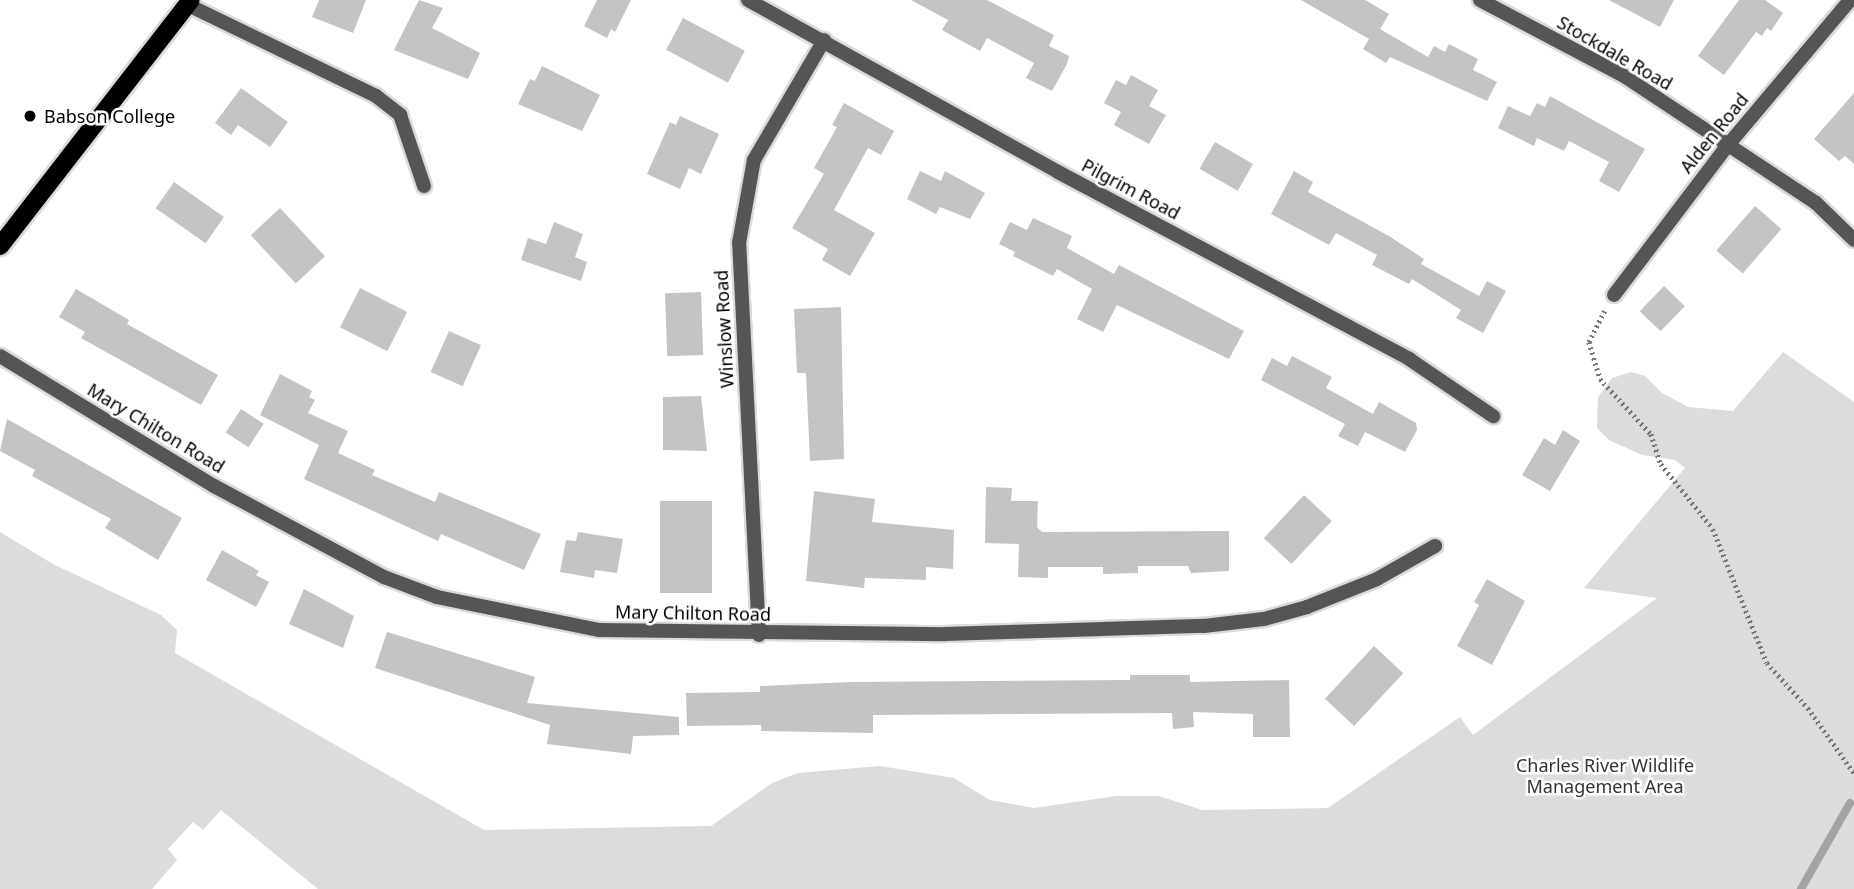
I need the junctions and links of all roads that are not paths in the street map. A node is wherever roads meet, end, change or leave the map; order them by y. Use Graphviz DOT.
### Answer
graph roads {
  1 [pos="748,0"];
  2 [pos="1480,0"];
  3 [pos="1850,0"];
  4 [pos="189,2"];
  5 [pos="824,40"];
  6 [pos="1728,145"];
  7 [pos="424,186"];
  8 [pos="1854,240"];
  9 [pos="0,246"];
  10 [pos="1614,295"];
  11 [pos="0,356"];
  12 [pos="1493,416"];
  13 [pos="1435,546"];
  14 [pos="759,635"];
  1 -- 5 [label="street, Pilgrim Road"];
  2 -- 6 [label="street, Stockdale Road"];
  3 -- 6 [label="street, Alden Road"];
  4 -- 7 [label="street"];
  4 -- 9 [label="main road"];
  5 -- 12 [label="street, Pilgrim Road"];
  5 -- 14 [label="street, Winslow Road"];
  6 -- 8 [label="street, Stockdale Road"];
  6 -- 10 [label="street, Alden Road"];
  11 -- 14 [label="street, Mary Chilton Road"];
  13 -- 14 [label="street, Mary Chilton Road"];
}
